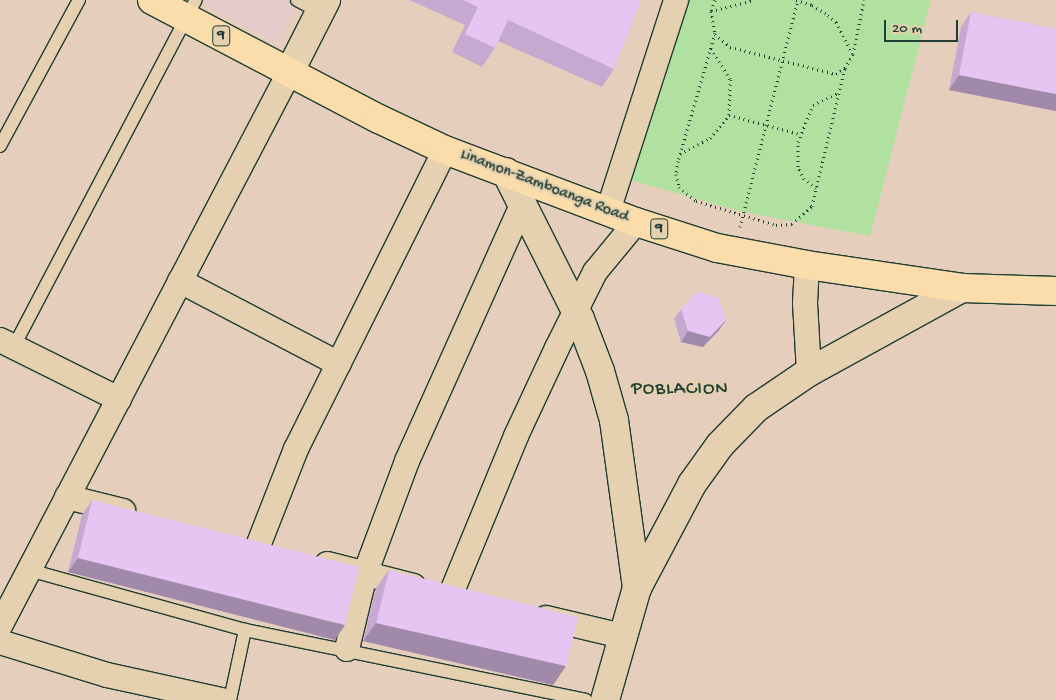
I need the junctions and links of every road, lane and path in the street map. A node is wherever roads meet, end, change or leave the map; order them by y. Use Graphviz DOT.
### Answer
graph roads {
  1 [pos="79,0"];
  2 [pos="152,0"];
  3 [pos="676,0"];
  4 [pos="715,0"];
  5 [pos="754,0"];
  6 [pos="798,0"];
  7 [pos="864,0"];
  8 [pos="314,4"];
  9 [pos="191,8"];
  10 [pos="711,11"];
  11 [pos="715,33"];
  12 [pos="710,48"];
  13 [pos="852,53"];
  14 [pos="782,62"];
  15 [pos="845,68"];
  16 [pos="289,72"];
  17 [pos="839,93"];
  18 [pos="729,115"];
  19 [pos="766,124"];
  20 [pos="800,134"];
  21 [pos="0,146"];
  22 [pos="445,150"];
  23 [pos="680,154"];
  24 [pos="506,172"];
  25 [pos="816,188"];
  26 [pos="521,207"];
  27 [pos="608,211"];
  28 [pos="743,215"];
  29 [pos="636,222"];
  30 [pos="734,252"];
  31 [pos="807,265"];
  32 [pos="180,281"];
  33 [pos="962,288"];
  34 [pos="1056,291"];
  35 [pos="576,311"];
  36 [pos="7,344"];
  37 [pos="339,364"];
  38 [pos="809,372"];
  39 [pos="118,399"];
  40 [pos="67,497"];
  41 [pos="144,516"];
  42 [pos="258,546"];
  43 [pos="303,558"];
  44 [pos="29,570"];
  45 [pos="365,574"];
  46 [pos="637,588"];
  47 [pos="527,613"];
  48 [pos="0,626"];
  49 [pos="245,630"];
  50 [pos="622,636"];
  51 [pos="0,642"];
  52 [pos="347,649"];
  53 [pos="222,700"];
  54 [pos="230,700"];
  55 [pos="586,700"];
  56 [pos="605,700"];
  1 -- 21 [label="lane"];
  2 -- 9 [label="highway, Linamon-Zamboanga Road / 9"];
  3 -- 27 [label="street"];
  4 -- 10 [label="path"];
  5 -- 10 [label="path"];
  6 -- 13 [label="path"];
  6 -- 14 [label="path"];
  7 -- 13 [label="path"];
  8 -- 16 [label="main road"];
  9 -- 16 [label="highway, Linamon-Zamboanga Road / 9"];
  9 -- 36 [label="lane"];
  10 -- 11 [label="path"];
  11 -- 12 [label="path"];
  11 -- 14 [label="path"];
  12 -- 18 [label="path"];
  12 -- 23 [label="path"];
  13 -- 15 [label="path"];
  14 -- 15 [label="path"];
  14 -- 19 [label="path"];
  15 -- 17 [label="path"];
  16 -- 22 [label="highway, Linamon-Zamboanga Road / 9"];
  16 -- 32 [label="street"];
  17 -- 20 [label="path"];
  17 -- 25 [label="path"];
  18 -- 19 [label="path"];
  18 -- 23 [label="path"];
  19 -- 20 [label="path"];
  19 -- 28 [label="path"];
  20 -- 25 [label="path"];
  22 -- 24 [label="highway, Linamon-Zamboanga Road / 9"];
  22 -- 37 [label="street"];
  23 -- 28 [label="path"];
  24 -- 26 [label="main road"];
  24 -- 27 [label="highway, Linamon-Zamboanga Road / 9"];
  25 -- 28 [label="path"];
  26 -- 35 [label="main road"];
  26 -- 45 [label="street"];
  27 -- 29 [label="highway, Linamon-Zamboanga Road / 9"];
  28 -- 30 [label="path"];
  29 -- 30 [label="highway, Linamon-Zamboanga Road / 9"];
  29 -- 35 [label="street"];
  30 -- 31 [label="highway, Linamon-Zamboanga Road / 9"];
  31 -- 33 [label="highway, Linamon-Zamboanga Road / 9"];
  31 -- 38 [label="street"];
  32 -- 37 [label="street"];
  32 -- 39 [label="street"];
  33 -- 34 [label="highway, Linamon-Zamboanga Road / 9"];
  33 -- 38 [label="main road"];
  35 -- 45 [label="street"];
  35 -- 46 [label="main road"];
  36 -- 39 [label="street"];
  37 -- 42 [label="street"];
  38 -- 46 [label="main road"];
  39 -- 40 [label="street"];
  40 -- 41 [label="street"];
  40 -- 44 [label="street"];
  43 -- 45 [label="street"];
  44 -- 48 [label="street"];
  44 -- 49 [label="lane"];
  45 -- 52 [label="street"];
  46 -- 50 [label="main road"];
  47 -- 50 [label="street"];
  49 -- 52 [label="lane"];
  49 -- 54 [label="lane"];
  50 -- 56 [label="main road"];
  51 -- 53 [label="street"];
  52 -- 55 [label="lane"];
}
